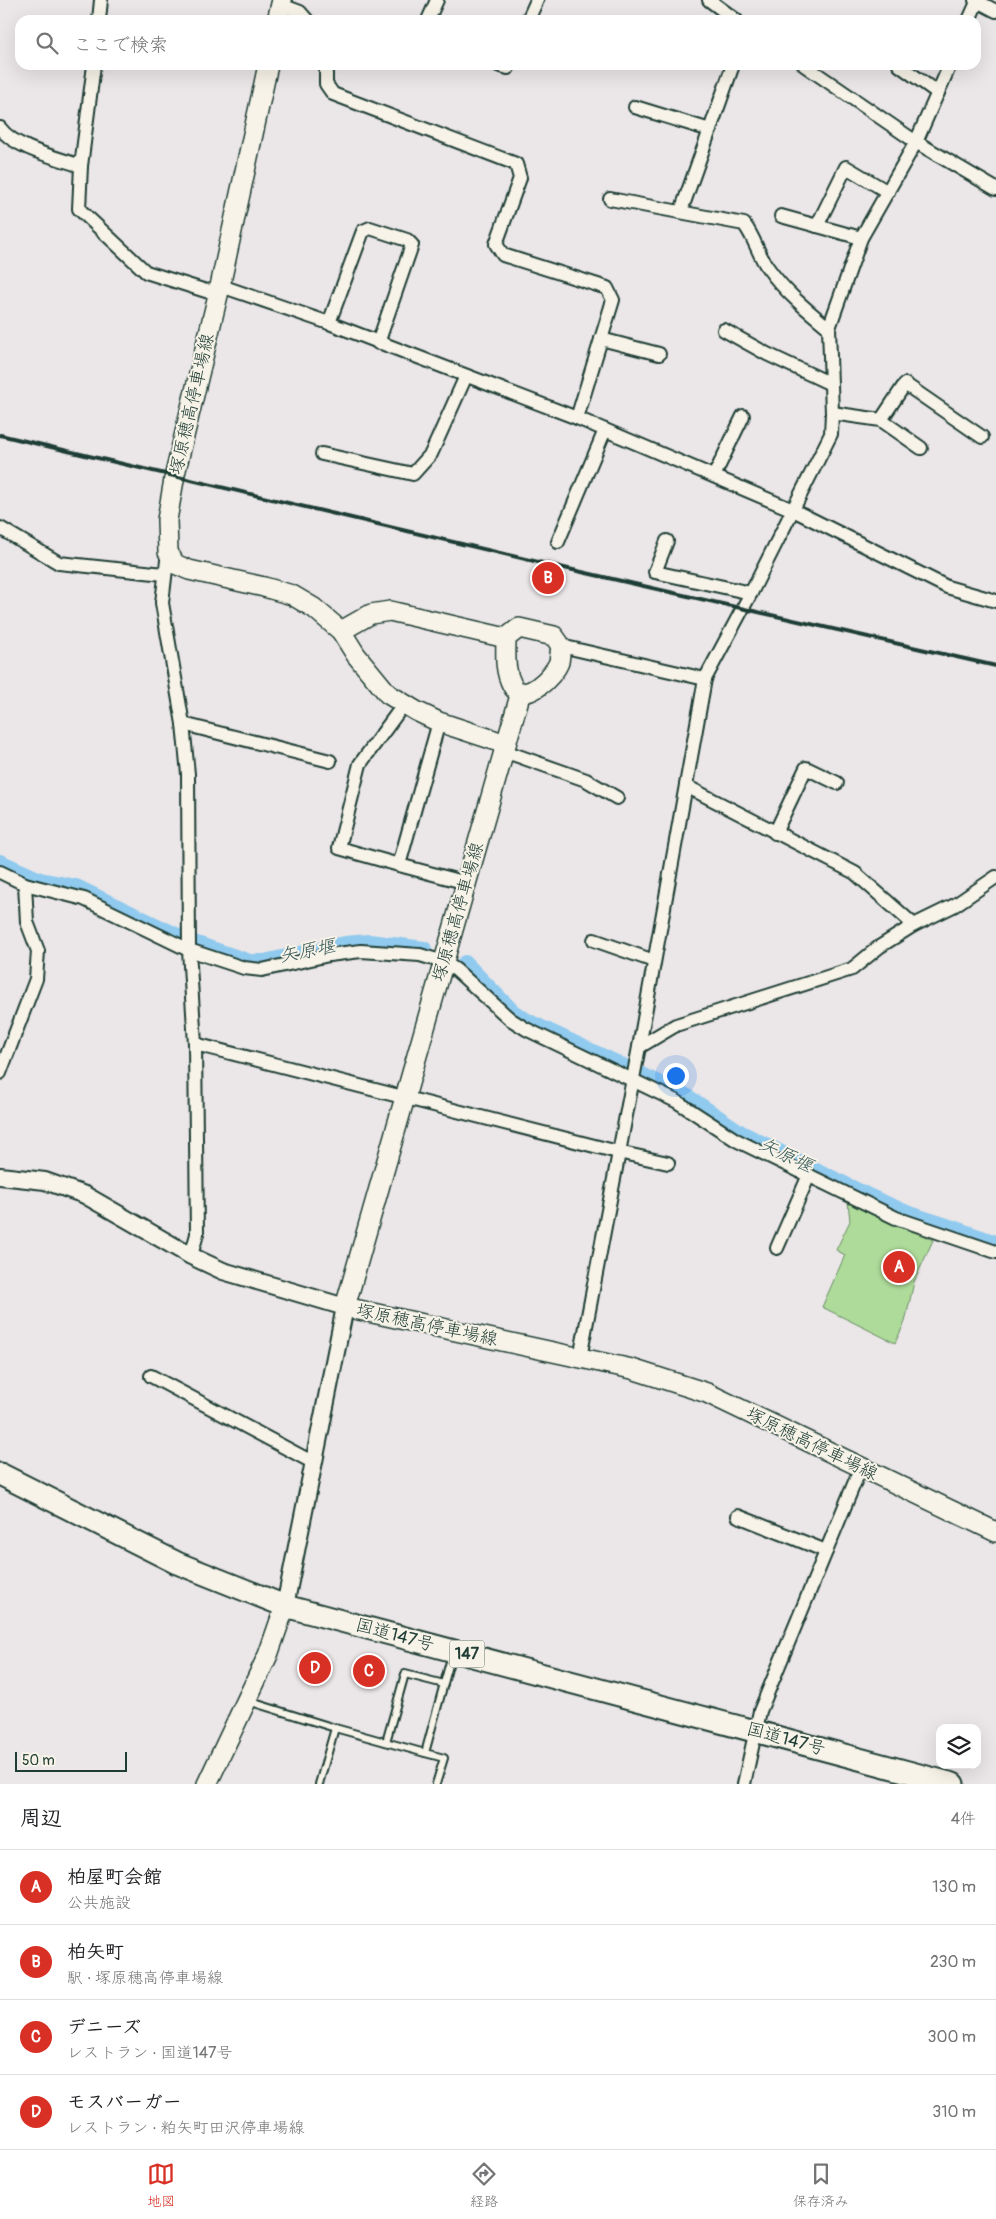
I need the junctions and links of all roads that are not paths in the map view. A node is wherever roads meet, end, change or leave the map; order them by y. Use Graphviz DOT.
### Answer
graph roads {
  1 [pos="101,0"];
  2 [pos="437,0"];
  3 [pos="536,0"];
  4 [pos="709,0"];
  5 [pos="731,0"];
  6 [pos="977,0"];
  7 [pos="280,8"];
  8 [pos="996,11"];
  9 [pos="100,15"];
  10 [pos="303,15"];
  11 [pos="430,15"];
  12 [pos="530,15"];
  13 [pos="730,15"];
  14 [pos="731,15"];
  15 [pos="971,15"];
  16 [pos="93,70"];
  17 [pos="267,70"];
  18 [pos="326,70"];
  19 [pos="731,70"];
  20 [pos="811,70"];
  21 [pos="906,70"];
  22 [pos="948,70"];
  23 [pos="938,93"];
  24 [pos="634,107"];
  25 [pos="0,128"];
  26 [pos="710,130"];
  27 [pos="916,142"];
  28 [pos="81,166"];
  29 [pos="996,189"];
  30 [pos="888,192"];
  31 [pos="610,199"];
  32 [pos="681,211"];
  33 [pos="781,216"];
  34 [pos="817,226"];
  35 [pos="862,238"];
  36 [pos="219,291"];
  37 [pos="329,324"];
  38 [pos="829,328"];
  39 [pos="724,330"];
  40 [pos="601,339"];
  41 [pos="378,343"];
  42 [pos="659,354"];
  43 [pos="466,376"];
  44 [pos="831,384"];
  45 [pos="832,413"];
  46 [pos="743,416"];
  47 [pos="578,418"];
  48 [pos="881,420"];
  49 [pos="605,430"];
  50 [pos="982,436"];
  51 [pos="921,448"];
  52 [pos="322,454"];
  53 [pos="714,476"];
  54 [pos="793,510"];
  55 [pos="0,528"];
  56 [pos="667,540"];
  57 [pos="558,542"];
  58 [pos="168,552"];
  59 [pos="164,574"];
  60 [pos="751,593"];
  61 [pos="996,601"];
  62 [pos="341,630"];
  63 [pos="506,638"];
  64 [pos="561,646"];
  65 [pos="705,679"];
  66 [pos="520,692"];
  67 [pos="404,704"];
  68 [pos="438,722"];
  69 [pos="183,724"];
  70 [pos="505,748"];
  71 [pos="330,761"];
  72 [pos="837,783"];
  73 [pos="686,786"];
  74 [pos="616,798"];
  75 [pos="775,833"];
  76 [pos="399,865"];
  77 [pos="0,872"];
  78 [pos="996,877"];
  79 [pos="467,883"];
  80 [pos="25,884"];
  81 [pos="914,925"];
  82 [pos="594,940"];
  83 [pos="189,950"];
  84 [pos="654,961"];
  85 [pos="444,962"];
  86 [pos="195,1044"];
  87 [pos="639,1046"];
  88 [pos="0,1073"];
  89 [pos="632,1080"];
  90 [pos="405,1096"];
  91 [pos="618,1152"];
  92 [pos="668,1163"];
  93 [pos="809,1175"];
  94 [pos="0,1176"];
  95 [pos="777,1248"];
  96 [pos="996,1252"];
  97 [pos="190,1256"];
  98 [pos="345,1307"];
  99 [pos="580,1358"];
  100 [pos="151,1376"];
  101 [pos="314,1463"];
  102 [pos="861,1467"];
  103 [pos="0,1474"];
  104 [pos="738,1516"];
  105 [pos="996,1532"];
  106 [pos="826,1551"];
  107 [pos="285,1606"];
  108 [pos="453,1650"];
  109 [pos="444,1684"];
  110 [pos="246,1701"];
  111 [pos="335,1728"];
  112 [pos="757,1731"];
  113 [pos="386,1742"];
  114 [pos="424,1753"];
  115 [pos="207,1784"];
  116 [pos="319,1784"];
  117 [pos="436,1784"];
  118 [pos="744,1784"];
  119 [pos="953,1784"];
  1 -- 9 [label="street"];
  2 -- 11 [label="street"];
  3 -- 12 [label="street"];
  4 -- 13 [label="street"];
  5 -- 14 [label="street"];
  6 -- 8 [label="street"];
  6 -- 15 [label="street"];
  7 -- 10 [label="street"];
  16 -- 28 [label="street"];
  17 -- 36 [label="main road, 塚原穂高停車場線"];
  18 -- 40 [label="street"];
  19 -- 26 [label="street"];
  20 -- 27 [label="street"];
  21 -- 23 [label="street"];
  22 -- 23 [label="street"];
  23 -- 27 [label="street"];
  24 -- 26 [label="street"];
  25 -- 28 [label="street"];
  26 -- 32 [label="street"];
  27 -- 29 [label="street"];
  27 -- 30 [label="street"];
  28 -- 36 [label="street"];
  30 -- 34 [label="street"];
  30 -- 35 [label="street"];
  31 -- 32 [label="street"];
  32 -- 38 [label="street"];
  33 -- 34 [label="street"];
  34 -- 35 [label="street"];
  35 -- 38 [label="street"];
  36 -- 37 [label="street"];
  36 -- 58 [label="main road, 塚原穂高停車場線"];
  37 -- 41 [label="street"];
  37 -- 41 [label="street"];
  38 -- 44 [label="street"];
  39 -- 44 [label="street"];
  40 -- 42 [label="street"];
  40 -- 47 [label="street"];
  41 -- 43 [label="street"];
  43 -- 47 [label="street"];
  43 -- 52 [label="street"];
  44 -- 45 [label="street"];
  45 -- 48 [label="street"];
  45 -- 54 [label="street"];
  46 -- 53 [label="street"];
  47 -- 49 [label="street"];
  48 -- 50 [label="street"];
  48 -- 51 [label="street"];
  49 -- 53 [label="street"];
  49 -- 57 [label="street"];
  53 -- 54 [label="street"];
  54 -- 60 [label="street"];
  54 -- 61 [label="street"];
  55 -- 59 [label="street"];
  56 -- 60 [label="street"];
  58 -- 59 [label="street"];
  58 -- 62 [label="main road"];
  59 -- 69 [label="street"];
  60 -- 65 [label="street"];
  62 -- 63 [label="main road"];
  62 -- 67 [label="main road"];
  63 -- 64 [label="main road"];
  63 -- 66 [label="main road"];
  64 -- 65 [label="street"];
  64 -- 66 [label="main road"];
  65 -- 73 [label="street"];
  66 -- 70 [label="main road, 塚原穂高停車場線"];
  67 -- 68 [label="main road"];
  67 -- 76 [label="street"];
  68 -- 70 [label="main road"];
  68 -- 76 [label="street"];
  69 -- 71 [label="street"];
  69 -- 83 [label="street"];
  70 -- 74 [label="street"];
  70 -- 79 [label="main road, 塚原穂高停車場線"];
  72 -- 75 [label="street"];
  73 -- 75 [label="street"];
  73 -- 84 [label="street"];
  75 -- 81 [label="street"];
  76 -- 79 [label="street"];
  77 -- 80 [label="street"];
  78 -- 81 [label="street"];
  79 -- 85 [label="main road, 塚原穂高停車場線"];
  80 -- 83 [label="street"];
  80 -- 88 [label="street"];
  81 -- 87 [label="street"];
  82 -- 84 [label="street"];
  83 -- 85 [label="street"];
  83 -- 86 [label="street"];
  84 -- 87 [label="street"];
  85 -- 89 [label="street"];
  85 -- 90 [label="main road, 塚原穂高停車場線"];
  86 -- 90 [label="street"];
  86 -- 97 [label="street"];
  87 -- 89 [label="street"];
  89 -- 91 [label="street"];
  89 -- 93 [label="street"];
  90 -- 91 [label="street"];
  90 -- 98 [label="main road, 塚原穂高停車場線"];
  91 -- 92 [label="street"];
  91 -- 99 [label="street"];
  93 -- 95 [label="street"];
  93 -- 96 [label="street"];
  94 -- 97 [label="street"];
  97 -- 98 [label="street"];
  98 -- 99 [label="main road, 塚原穂高停車場線"];
  98 -- 101 [label="street"];
  99 -- 102 [label="main road, 塚原穂高停車場線"];
  100 -- 101 [label="street"];
  101 -- 107 [label="street"];
  102 -- 105 [label="main road, 塚原穂高停車場線"];
  102 -- 106 [label="street"];
  103 -- 107 [label="highway, 国道147号 / 147"];
  104 -- 106 [label="street"];
  106 -- 112 [label="street"];
  107 -- 108 [label="highway, 国道147号 / 147"];
  107 -- 110 [label="main road"];
  108 -- 109 [label="lane"];
  108 -- 112 [label="highway, 国道147号 / 147"];
  109 -- 113 [label="lane"];
  109 -- 114 [label="lane"];
  110 -- 111 [label="lane"];
  110 -- 115 [label="main road"];
  111 -- 113 [label="lane"];
  111 -- 116 [label="lane"];
  112 -- 118 [label="street"];
  112 -- 119 [label="highway, 国道147号 / 147"];
  113 -- 114 [label="lane"];
  114 -- 117 [label="lane"];
}
